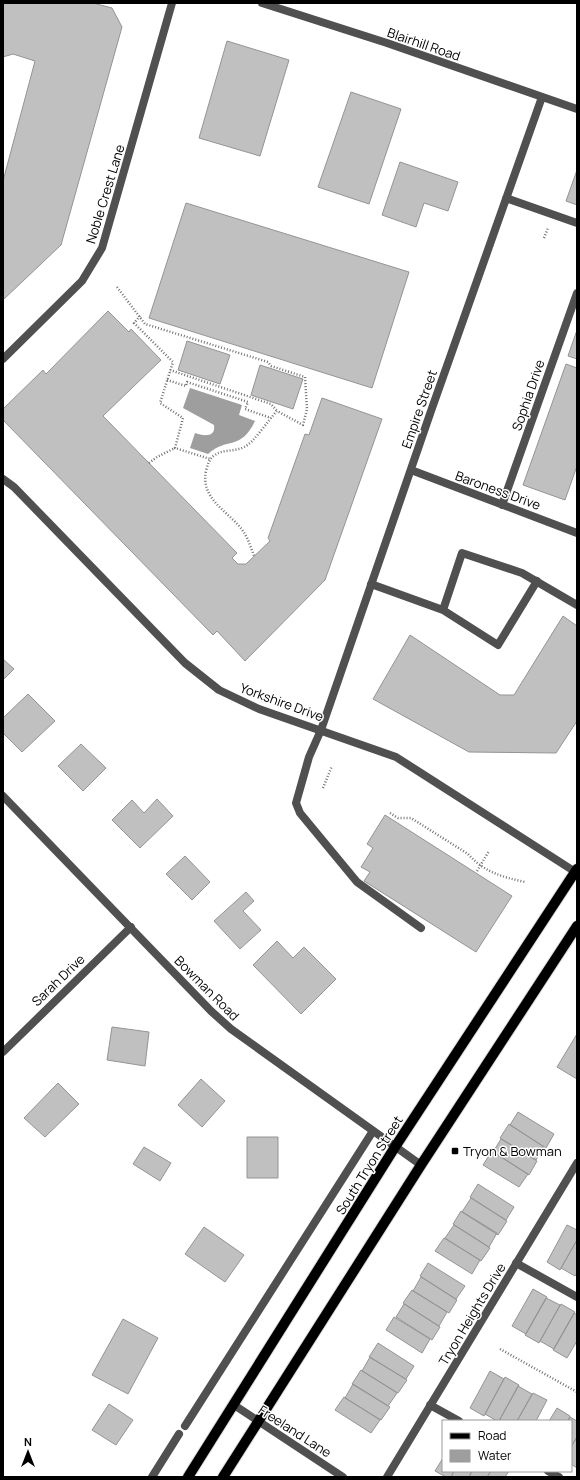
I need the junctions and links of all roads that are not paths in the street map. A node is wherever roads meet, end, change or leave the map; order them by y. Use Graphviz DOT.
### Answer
graph roads {
  1 [pos="172,3"];
  2 [pos="262,3"];
  3 [pos="542,97"];
  4 [pos="577,109"];
  5 [pos="506,198"];
  6 [pos="577,223"];
  7 [pos="577,293"];
  8 [pos="3,359"];
  9 [pos="411,470"];
  10 [pos="3,479"];
  11 [pos="502,505"];
  12 [pos="577,533"];
  13 [pos="537,581"];
  14 [pos="371,584"];
  15 [pos="577,605"];
  16 [pos="443,610"];
  17 [pos="321,730"];
  18 [pos="3,796"];
  19 [pos="576,872"];
  20 [pos="577,926"];
  21 [pos="131,927"];
  22 [pos="421,928"];
  23 [pos="3,1052"];
  24 [pos="373,1131"];
  25 [pos="395,1147"];
  26 [pos="577,1163"];
  27 [pos="421,1165"];
  28 [pos="516,1263"];
  29 [pos="577,1297"];
  30 [pos="430,1405"];
  31 [pos="234,1406"];
  32 [pos="457,1420"];
  33 [pos="258,1422"];
  34 [pos="185,1426"];
  35 [pos="179,1434"];
  36 [pos="550,1472"];
  37 [pos="152,1477"];
  38 [pos="188,1477"];
  39 [pos="223,1477"];
  40 [pos="343,1477"];
  41 [pos="387,1477"];
  42 [pos="559,1477"];
  1 -- 8 [label="street, Noble Crest Lane"];
  2 -- 3 [label="street, Blairhill Road"];
  3 -- 4 [label="street, Blairhill Road"];
  3 -- 5 [label="street, Empire Street"];
  5 -- 6 [label="street"];
  5 -- 9 [label="street, Empire Street"];
  7 -- 11 [label="street, Sophia Drive"];
  9 -- 11 [label="street, Baroness Drive"];
  9 -- 14 [label="street, Empire Street"];
  10 -- 17 [label="street, Yorkshire Drive"];
  11 -- 12 [label="street, Baroness Drive"];
  13 -- 15 [label="street"];
  13 -- 16 [label="street"];
  13 -- 16 [label="street"];
  14 -- 16 [label="street"];
  14 -- 17 [label="street, Empire Street"];
  17 -- 19 [label="street, Yorkshire Drive"];
  17 -- 22 [label="street, Empire Street"];
  18 -- 21 [label="street, Bowman Road"];
  19 -- 25 [label="main road, South Tryon Street"];
  20 -- 27 [label="main road"];
  21 -- 23 [label="street, Sarah Drive"];
  21 -- 24 [label="street, Bowman Road"];
  24 -- 25 [label="street, Bowman Road"];
  24 -- 34 [label="street"];
  25 -- 27 [label="street, Bowman Road"];
  25 -- 31 [label="main road, South Tryon Street"];
  26 -- 28 [label="street, Tryon Heights Drive"];
  27 -- 33 [label="main road"];
  28 -- 29 [label="street"];
  28 -- 30 [label="street, Tryon Heights Drive"];
  30 -- 32 [label="street"];
  30 -- 41 [label="street, Tryon Heights Drive"];
  31 -- 33 [label="street, Freeland Lane"];
  31 -- 38 [label="main road, South Tryon Street"];
  33 -- 39 [label="main road"];
  33 -- 40 [label="street, Freeland Lane"];
  35 -- 37 [label="street"];
  36 -- 42 [label="street"];
}
